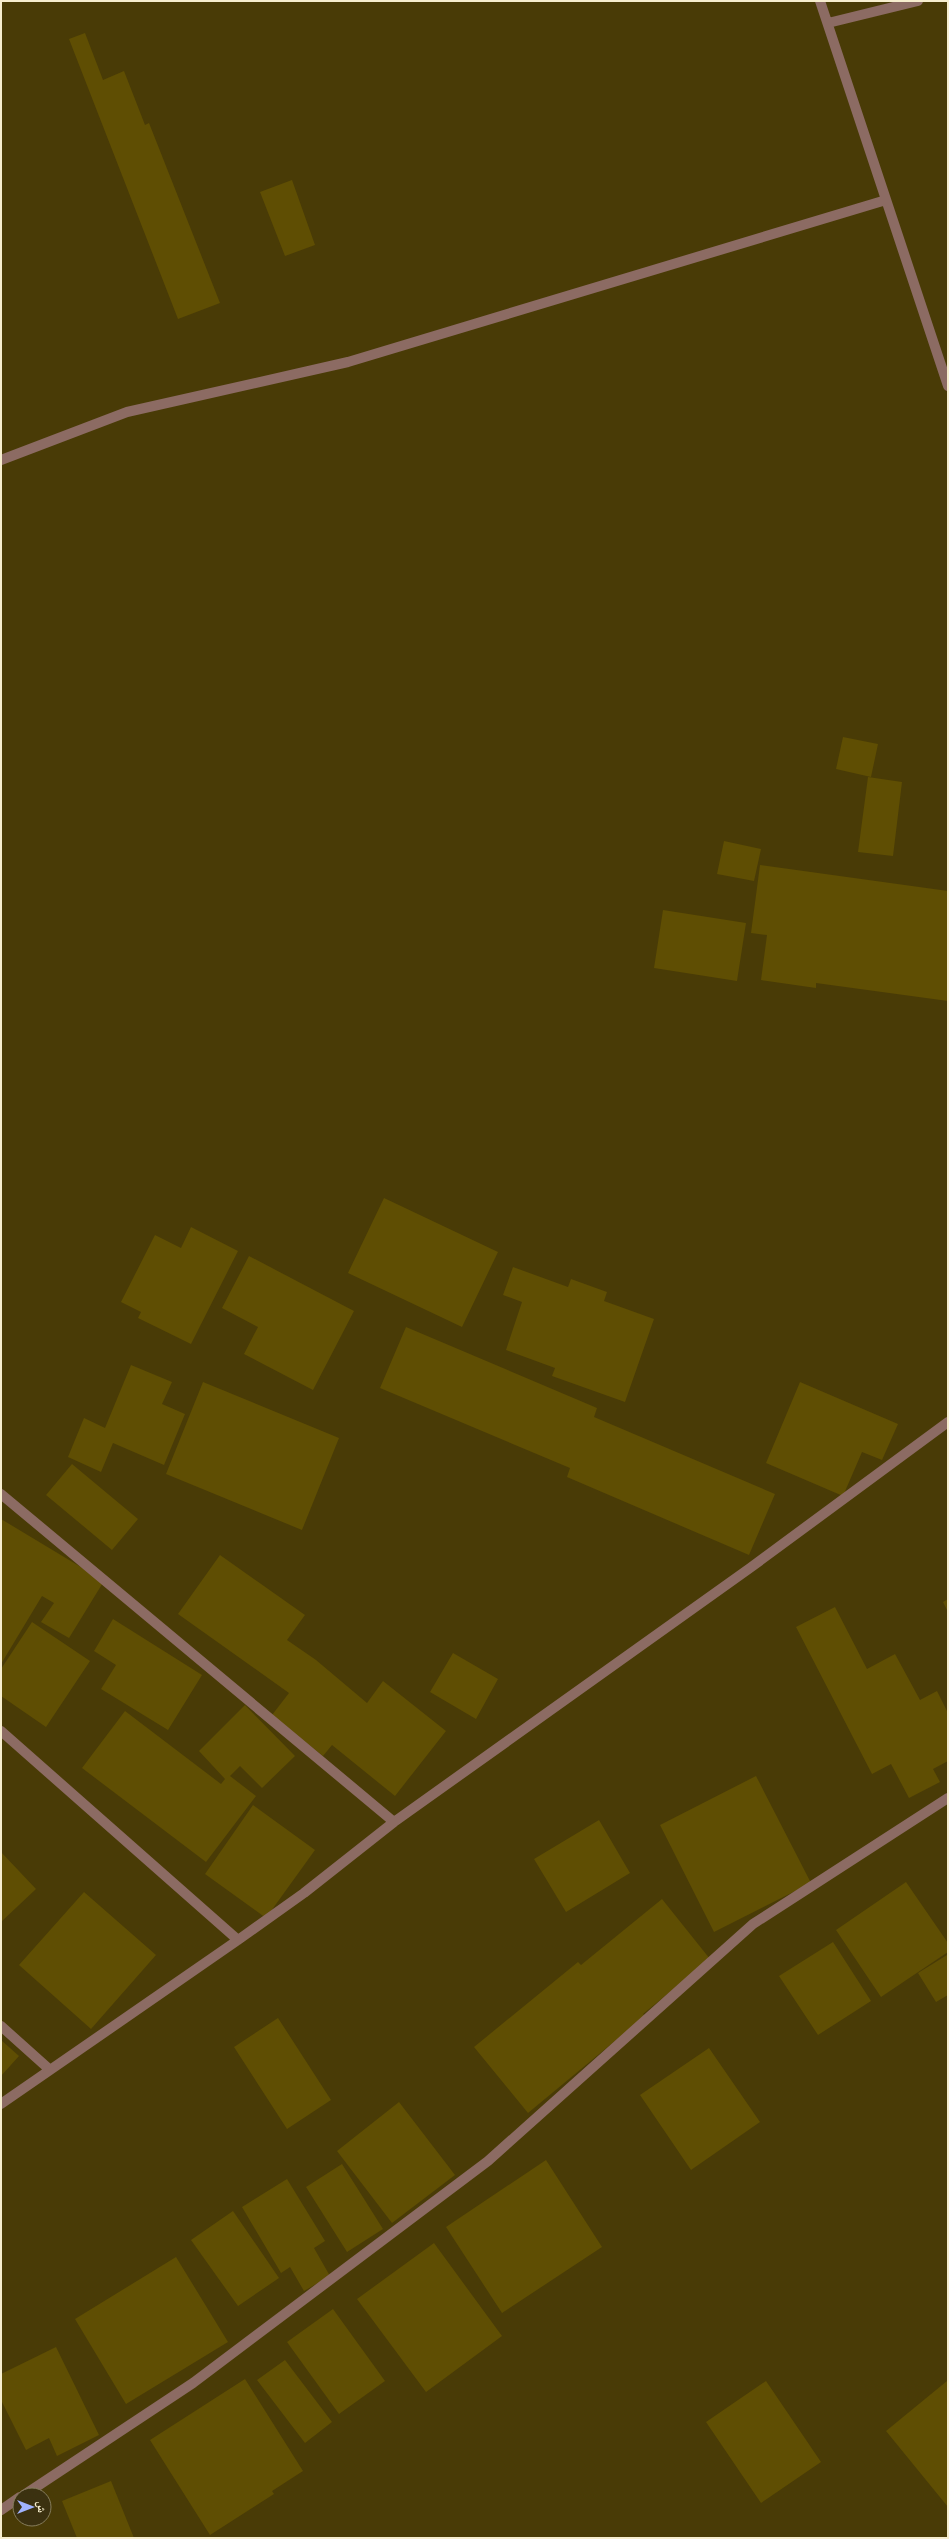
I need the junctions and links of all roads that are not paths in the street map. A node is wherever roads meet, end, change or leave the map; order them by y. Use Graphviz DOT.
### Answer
graph roads {
  1 [pos="820,1"];
  2 [pos="918,1"];
  3 [pos="828,23"];
  4 [pos="886,200"];
  5 [pos="948,386"];
  6 [pos="1,460"];
  7 [pos="948,1422"];
  8 [pos="1,1494"];
  9 [pos="1,1731"];
  10 [pos="948,1798"];
  11 [pos="394,1822"];
  12 [pos="238,1940"];
  13 [pos="1,2026"];
  14 [pos="49,2069"];
  15 [pos="1,2104"];
  16 [pos="36,2487"];
  17 [pos="12,2502"];
  18 [pos="1,2510"];
  1 -- 3 [label="street"];
  2 -- 3 [label="street"];
  3 -- 4 [label="street"];
  4 -- 5 [label="street"];
  4 -- 6 [label="street"];
  7 -- 11 [label="street"];
  8 -- 11 [label="street"];
  9 -- 12 [label="street"];
  10 -- 16 [label="street"];
  11 -- 12 [label="street"];
  12 -- 14 [label="street"];
  13 -- 14 [label="street"];
  14 -- 15 [label="street"];
  17 -- 18 [label="street"];
}
